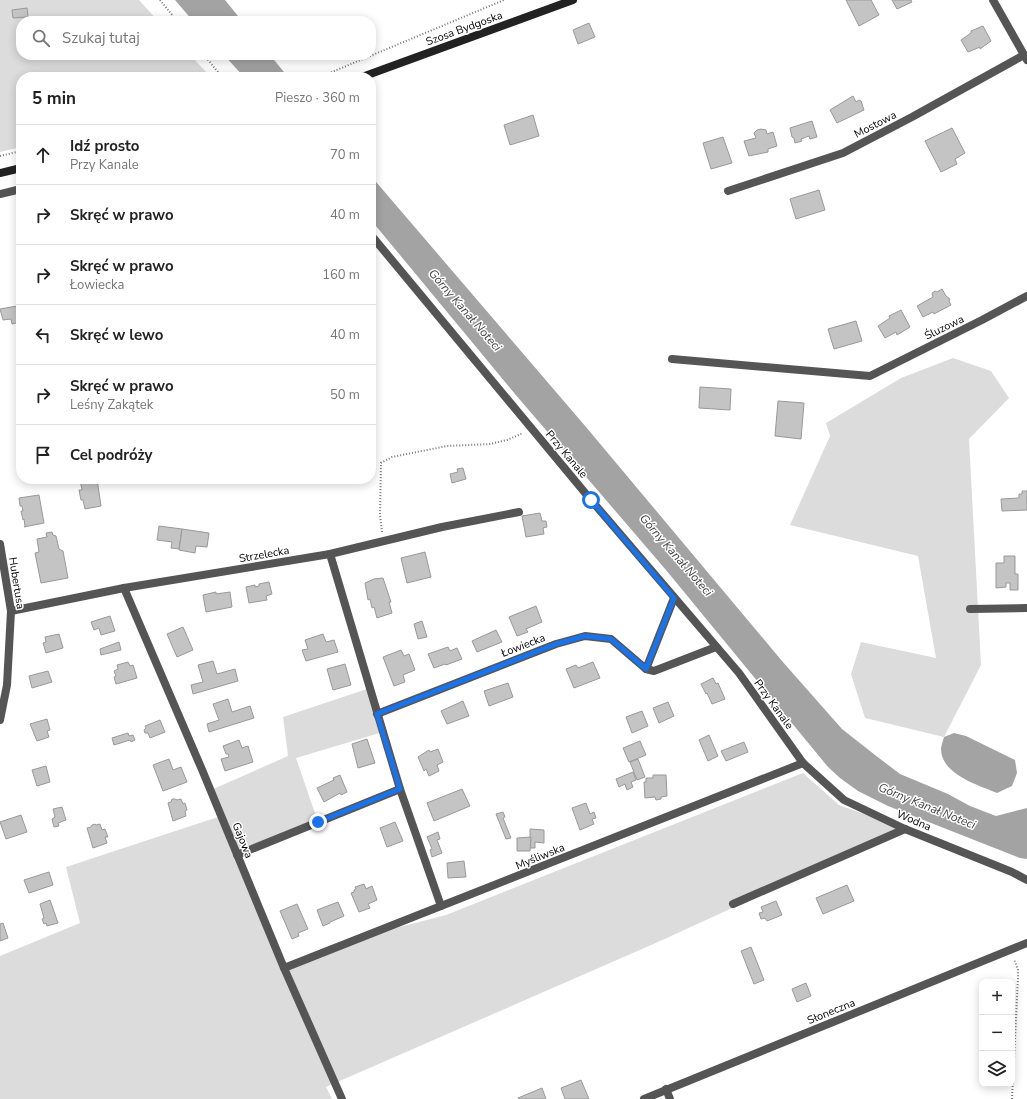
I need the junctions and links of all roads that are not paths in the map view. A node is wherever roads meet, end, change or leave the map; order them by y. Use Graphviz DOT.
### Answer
graph roads {
  1 [pos="573,0"];
  2 [pos="993,0"];
  3 [pos="561,2"];
  4 [pos="1025,58"];
  5 [pos="375,72"];
  6 [pos="16,169"];
  7 [pos="0,173"];
  8 [pos="16,190"];
  9 [pos="728,191"];
  10 [pos="0,194"];
  11 [pos="376,241"];
  12 [pos="1027,296"];
  13 [pos="672,358"];
  14 [pos="519,512"];
  15 [pos="0,544"];
  16 [pos="330,554"];
  17 [pos="124,588"];
  18 [pos="674,598"];
  19 [pos="1027,608"];
  20 [pos="970,609"];
  21 [pos="11,611"];
  22 [pos="716,647"];
  23 [pos="646,669"];
  24 [pos="377,714"];
  25 [pos="0,720"];
  26 [pos="803,763"];
  27 [pos="400,789"];
  28 [pos="905,829"];
  29 [pos="237,854"];
  30 [pos="1027,880"];
  31 [pos="732,904"];
  32 [pos="442,906"];
  33 [pos="1027,943"];
  34 [pos="284,968"];
  35 [pos="666,1089"];
  36 [pos="342,1099"];
  37 [pos="644,1099"];
  38 [pos="670,1099"];
  1 -- 3 [label="street, Szosa Bydgoska"];
  2 -- 4 [label="street"];
  3 -- 5 [label="street, Szosa Bydgoska"];
  4 -- 9 [label="street, Mostowa"];
  6 -- 7 [label="street"];
  8 -- 10 [label="street"];
  11 -- 18 [label="street, Przy Kanale"];
  12 -- 13 [label="street, Śluzowa"];
  14 -- 16 [label="street, Strzelecka"];
  15 -- 21 [label="street, Hubertusa"];
  16 -- 17 [label="street, Strzelecka"];
  16 -- 24 [label="street"];
  17 -- 21 [label="street, Strzelecka"];
  17 -- 29 [label="street, Gajowa"];
  18 -- 22 [label="street, Przy Kanale"];
  18 -- 23 [label="street"];
  19 -- 20 [label="street"];
  21 -- 25 [label="street, Hubertusa"];
  22 -- 23 [label="street"];
  22 -- 26 [label="street, Przy Kanale"];
  23 -- 24 [label="street, Łowiecka"];
  24 -- 27 [label="street"];
  26 -- 28 [label="street, Wodna"];
  26 -- 32 [label="street, Myśliwska"];
  27 -- 29 [label="street"];
  27 -- 32 [label="street"];
  28 -- 30 [label="street, Wodna"];
  28 -- 31 [label="street"];
  29 -- 34 [label="street, Gajowa"];
  32 -- 34 [label="street, Myśliwska"];
  33 -- 35 [label="street, Słoneczna"];
  34 -- 36 [label="street, Gajowa"];
  35 -- 37 [label="street, Słoneczna"];
  35 -- 38 [label="street"];
}
